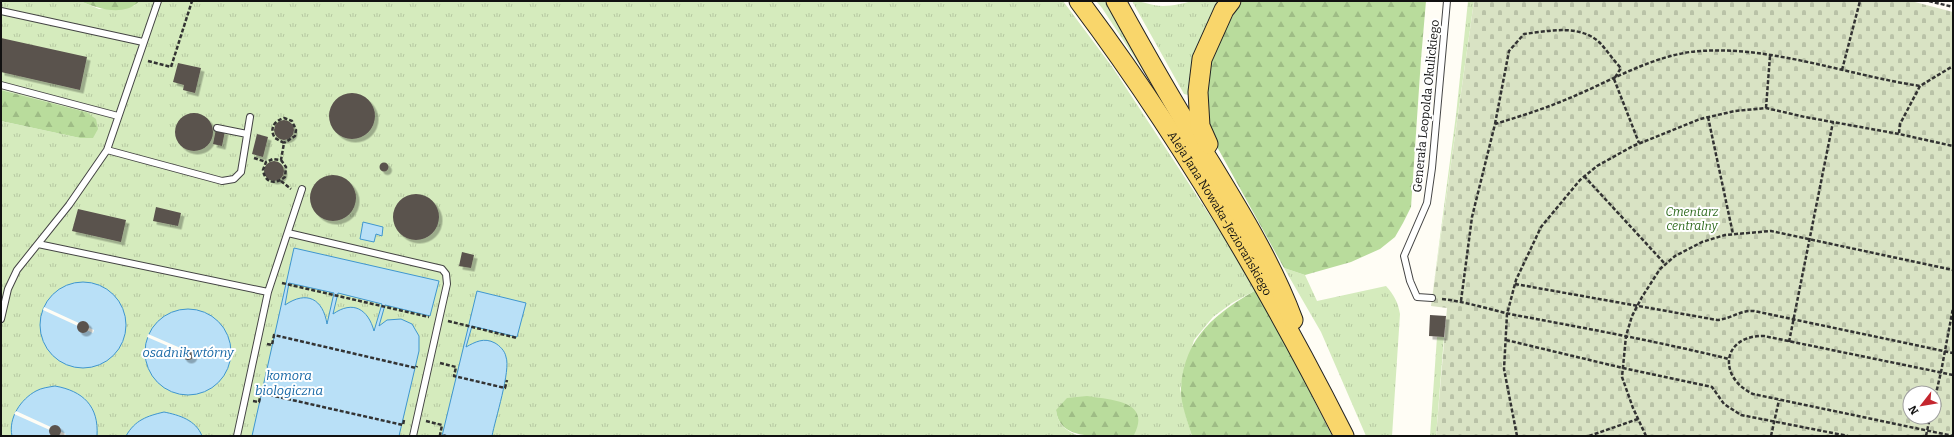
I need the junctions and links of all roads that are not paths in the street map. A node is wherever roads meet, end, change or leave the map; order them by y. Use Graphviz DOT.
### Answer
graph roads {
  1 [pos="158,1"];
  2 [pos="1079,1"];
  3 [pos="1116,1"];
  4 [pos="1231,1"];
  5 [pos="1447,1"];
  6 [pos="1,11"];
  7 [pos="143,42"];
  8 [pos="1,85"];
  9 [pos="118,116"];
  10 [pos="250,117"];
  11 [pos="217,128"];
  12 [pos="247,134"];
  13 [pos="107,150"];
  14 [pos="302,189"];
  15 [pos="1240,212"];
  16 [pos="288,233"];
  17 [pos="38,244"];
  18 [pos="4,288"];
  19 [pos="268,292"];
  20 [pos="1432,298"];
  21 [pos="1,319"];
  22 [pos="1318,385"];
  23 [pos="237,436"];
  24 [pos="413,436"];
  25 [pos="1344,436"];
  1 -- 7 [label="lane"];
  2 -- 22 [label="main road, Aleja Jana Nowaka-Jeziorańskiego"];
  3 -- 15 [label="main road"];
  4 -- 15 [label="main road"];
  5 -- 20 [label="lane, Generała Leopolda Okulickiego"];
  6 -- 7 [label="lane"];
  7 -- 9 [label="lane"];
  8 -- 9 [label="lane"];
  9 -- 13 [label="lane"];
  10 -- 12 [label="lane"];
  11 -- 12 [label="lane"];
  12 -- 13 [label="lane"];
  13 -- 17 [label="lane"];
  14 -- 16 [label="lane"];
  15 -- 22 [label="main road"];
  16 -- 19 [label="lane"];
  16 -- 24 [label="lane"];
  17 -- 18 [label="lane"];
  17 -- 19 [label="lane"];
  18 -- 21 [label="lane"];
  19 -- 23 [label="lane"];
  22 -- 25 [label="main road, Aleja Jana Nowaka-Jeziorańskiego"];
}
